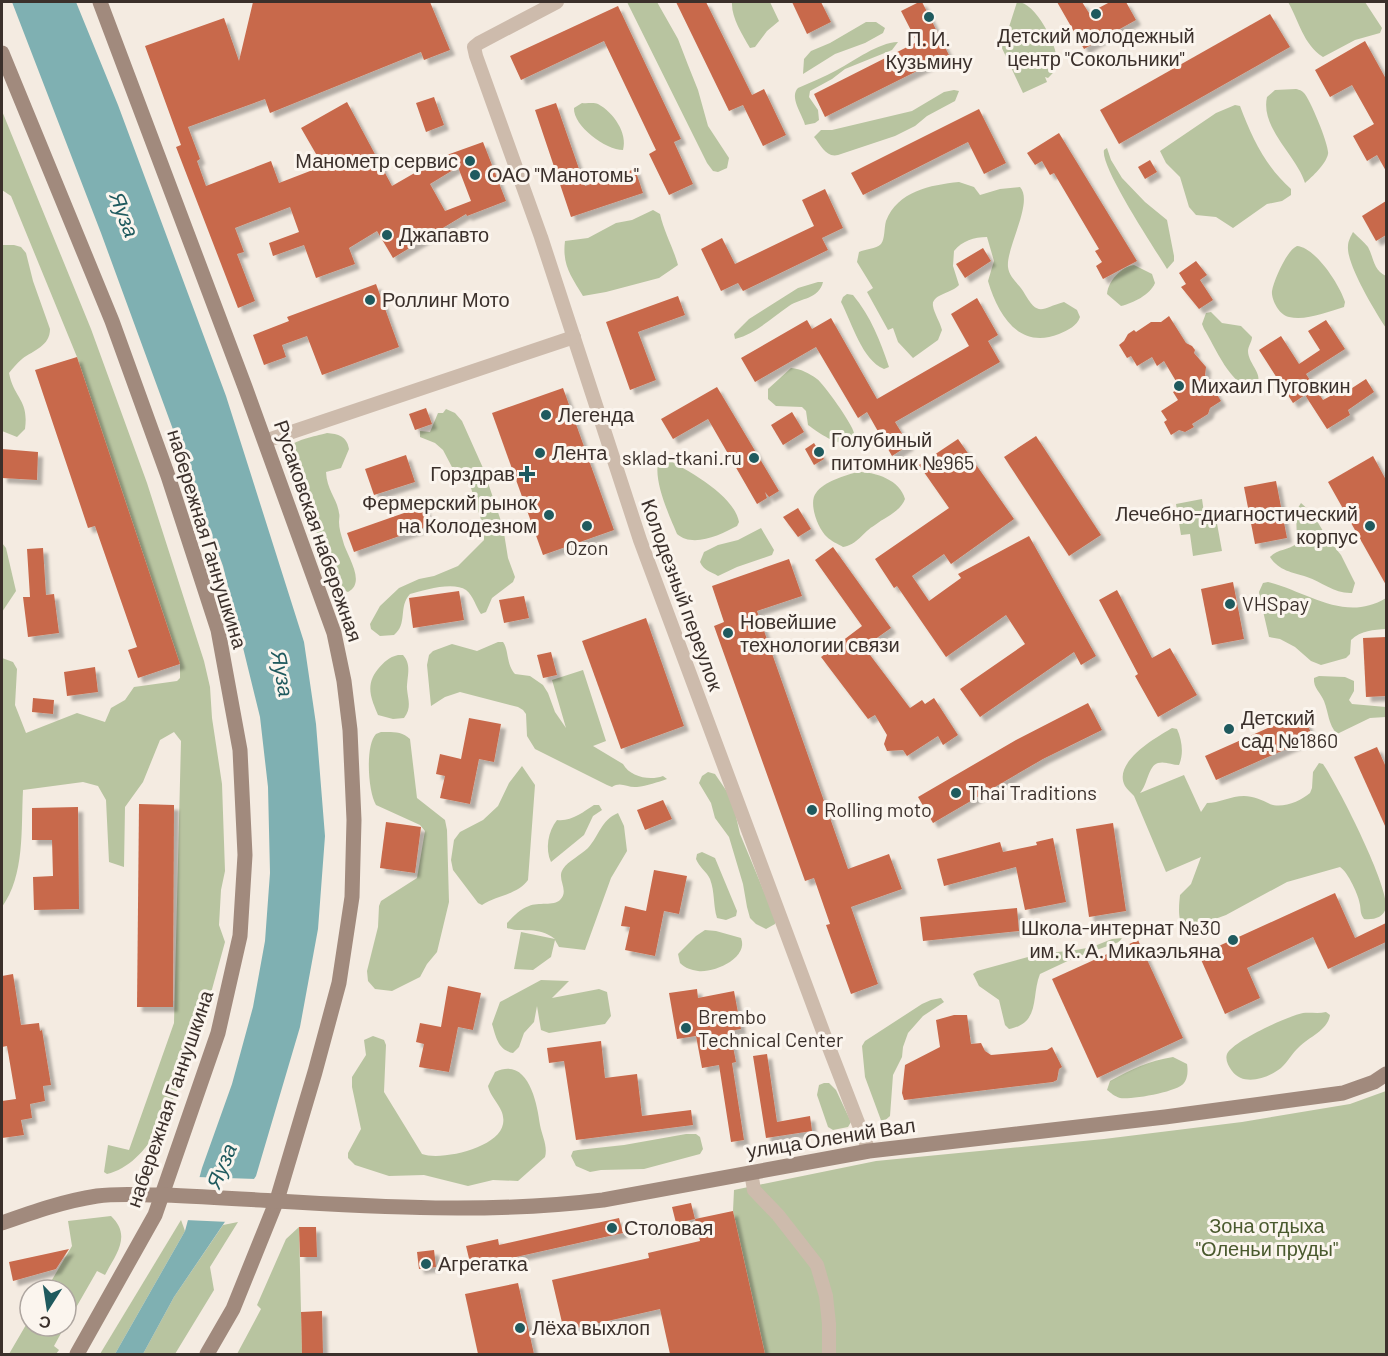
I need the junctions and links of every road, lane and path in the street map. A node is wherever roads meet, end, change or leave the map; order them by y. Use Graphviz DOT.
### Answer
graph roads {
  1 [pos="100,2"];
  2 [pos="557,2"];
  3 [pos="2,53"];
  4 [pos="574,337"];
  5 [pos="265,441"];
  6 [pos="1386,1074"];
  7 [pos="869,1151"];
  8 [pos="751,1172"];
  9 [pos="163,1195"];
  10 [pos="277,1200"];
  11 [pos="2,1223"];
  12 [pos="77,1354"];
  13 [pos="207,1354"];
  14 [pos="828,1354"];
  1 -- 5 [label="main road, Русаковская набережная"];
  2 -- 4 [label="street, Колодезный переулок"];
  3 -- 9 [label="main road, набережная Ганнушкина"];
  4 -- 5 [label="street"];
  4 -- 7 [label="street, Колодезный переулок"];
  5 -- 10 [label="main road, Русаковская набережная"];
  6 -- 7 [label="main road, улица Олений Вал"];
  7 -- 8 [label="main road, улица Олений Вал"];
  8 -- 10 [label="main road, улица Олений Вал"];
  8 -- 14 [label="street"];
  9 -- 10 [label="main road, улица Олений Вал"];
  9 -- 11 [label="main road, улица Олений Вал"];
  9 -- 12 [label="main road, набережная Ганнушкина"];
  10 -- 13 [label="main road, Русаковская набережная"];
}
